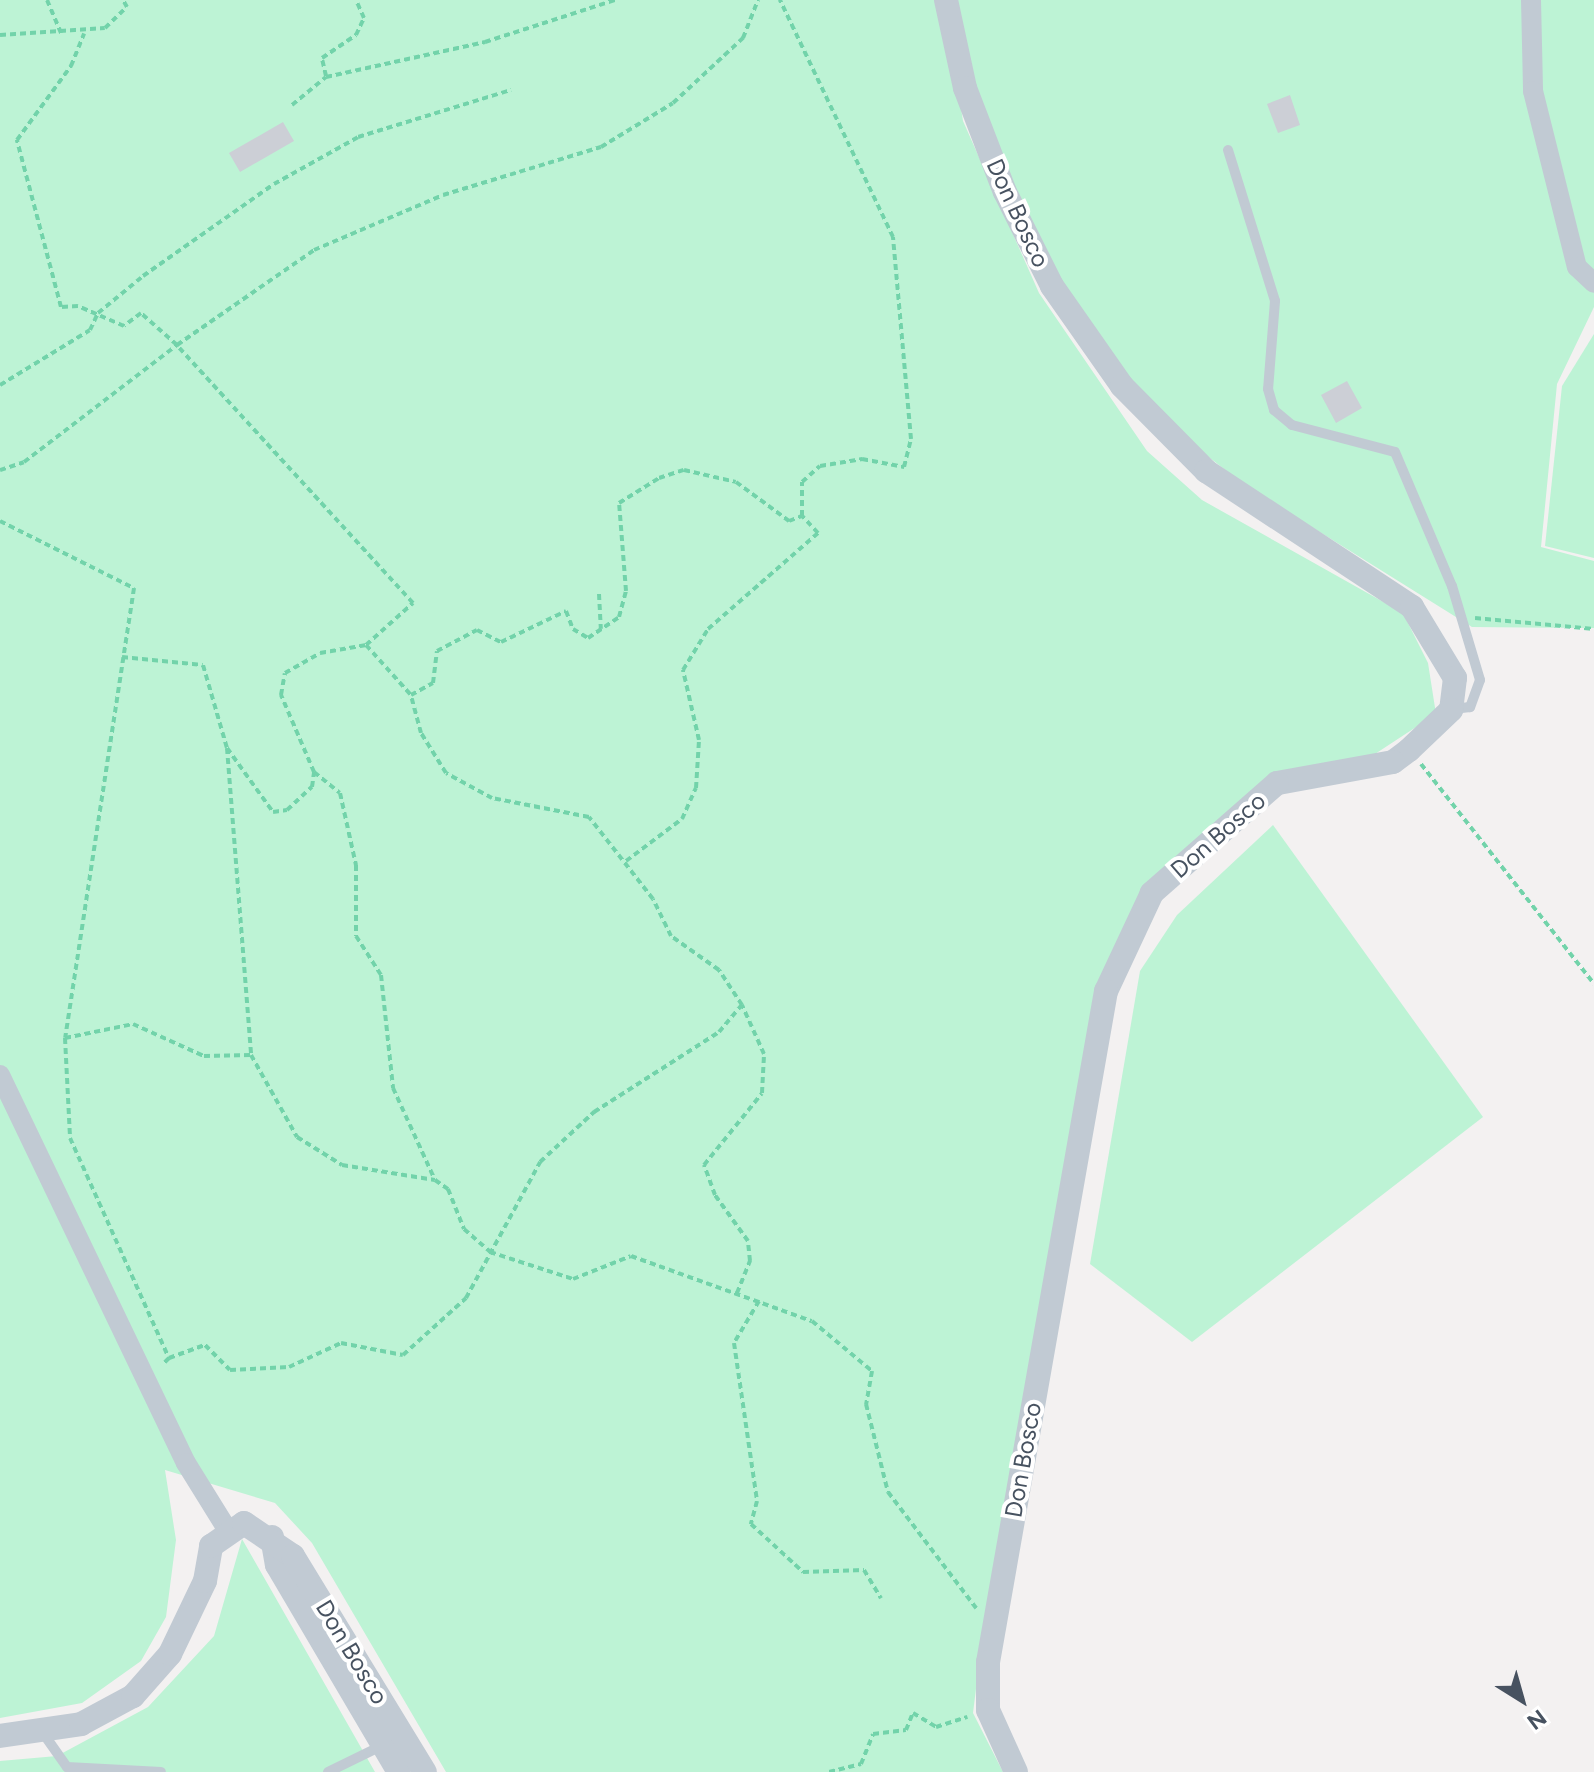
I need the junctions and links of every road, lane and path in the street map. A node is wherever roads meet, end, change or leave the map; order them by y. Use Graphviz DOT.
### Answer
graph roads {
  1 [pos="47,0"];
  2 [pos="123,0"];
  3 [pos="356,0"];
  4 [pos="615,0"];
  5 [pos="758,0"];
  6 [pos="780,0"];
  7 [pos="946,0"];
  8 [pos="1531,0"];
  9 [pos="61,33"];
  10 [pos="84,34"];
  11 [pos="0,35"];
  12 [pos="326,77"];
  13 [pos="511,90"];
  14 [pos="292,105"];
  15 [pos="1228,150"];
  16 [pos="1594,283"];
  17 [pos="98,313"];
  18 [pos="177,345"];
  19 [pos="0,385"];
  20 [pos="0,470"];
  21 [pos="802,516"];
  22 [pos="0,521"];
  23 [pos="599,594"];
  24 [pos="1460,620"];
  25 [pos="601,629"];
  26 [pos="1594,629"];
  27 [pos="366,645"];
  28 [pos="122,657"];
  29 [pos="411,695"];
  30 [pos="1451,710"];
  31 [pos="227,748"];
  32 [pos="1409,750"];
  33 [pos="314,772"];
  34 [pos="625,861"];
  35 [pos="1594,984"];
  36 [pos="742,1005"];
  37 [pos="65,1038"];
  38 [pos="251,1055"];
  39 [pos="0,1075"];
  40 [pos="435,1180"];
  41 [pos="490,1252"];
  42 [pos="737,1293"];
  43 [pos="759,1301"];
  44 [pos="169,1358"];
  45 [pos="150,1379"];
  46 [pos="227,1529"];
  47 [pos="272,1537"];
  48 [pos="881,1598"];
  49 [pos="992,1629"];
  50 [pos="988,1710"];
  51 [pos="43,1733"];
  52 [pos="0,1736"];
  53 [pos="383,1745"];
  54 [pos="161,1772"];
  55 [pos="328,1772"];
  56 [pos="399,1772"];
  57 [pos="425,1772"];
  58 [pos="829,1772"];
  59 [pos="1016,1772"];
  1 -- 9 [label="path"];
  2 -- 10 [label="path"];
  3 -- 12 [label="path"];
  4 -- 12 [label="path"];
  5 -- 18 [label="path"];
  6 -- 21 [label="path"];
  7 -- 30 [label="street, Don Bosco"];
  8 -- 16 [label="street"];
  9 -- 10 [label="path"];
  9 -- 11 [label="path"];
  10 -- 17 [label="path"];
  12 -- 14 [label="path"];
  13 -- 17 [label="path"];
  15 -- 24 [label="lane"];
  17 -- 18 [label="path"];
  17 -- 19 [label="path"];
  18 -- 20 [label="path"];
  18 -- 27 [label="path"];
  21 -- 25 [label="path"];
  21 -- 34 [label="path"];
  22 -- 28 [label="path"];
  23 -- 25 [label="path"];
  24 -- 26 [label="path"];
  24 -- 30 [label="lane"];
  25 -- 29 [label="path"];
  27 -- 29 [label="path"];
  27 -- 33 [label="path"];
  28 -- 31 [label="path"];
  28 -- 37 [label="path"];
  29 -- 34 [label="path"];
  30 -- 32 [label="street, Don Bosco"];
  31 -- 33 [label="path"];
  31 -- 38 [label="path"];
  32 -- 35 [label="path"];
  32 -- 49 [label="street, Don Bosco"];
  33 -- 40 [label="path"];
  34 -- 36 [label="path"];
  36 -- 41 [label="path"];
  36 -- 42 [label="path"];
  37 -- 38 [label="path"];
  37 -- 44 [label="path"];
  38 -- 40 [label="path"];
  39 -- 45 [label="street"];
  40 -- 41 [label="path"];
  41 -- 42 [label="path"];
  41 -- 44 [label="path"];
  42 -- 43 [label="path"];
  43 -- 48 [label="path"];
  43 -- 49 [label="path"];
  44 -- 45 [label="path"];
  45 -- 46 [label="street"];
  46 -- 47 [label="street, Don Bosco"];
  46 -- 51 [label="street"];
  47 -- 53 [label="street, Don Bosco"];
  47 -- 57 [label="street, Don Bosco"];
  49 -- 50 [label="street, Don Bosco"];
  50 -- 58 [label="path"];
  50 -- 59 [label="street, Don Bosco"];
  51 -- 52 [label="street"];
  51 -- 54 [label="lane"];
  53 -- 55 [label="lane"];
  53 -- 56 [label="street, Don Bosco"];
}
